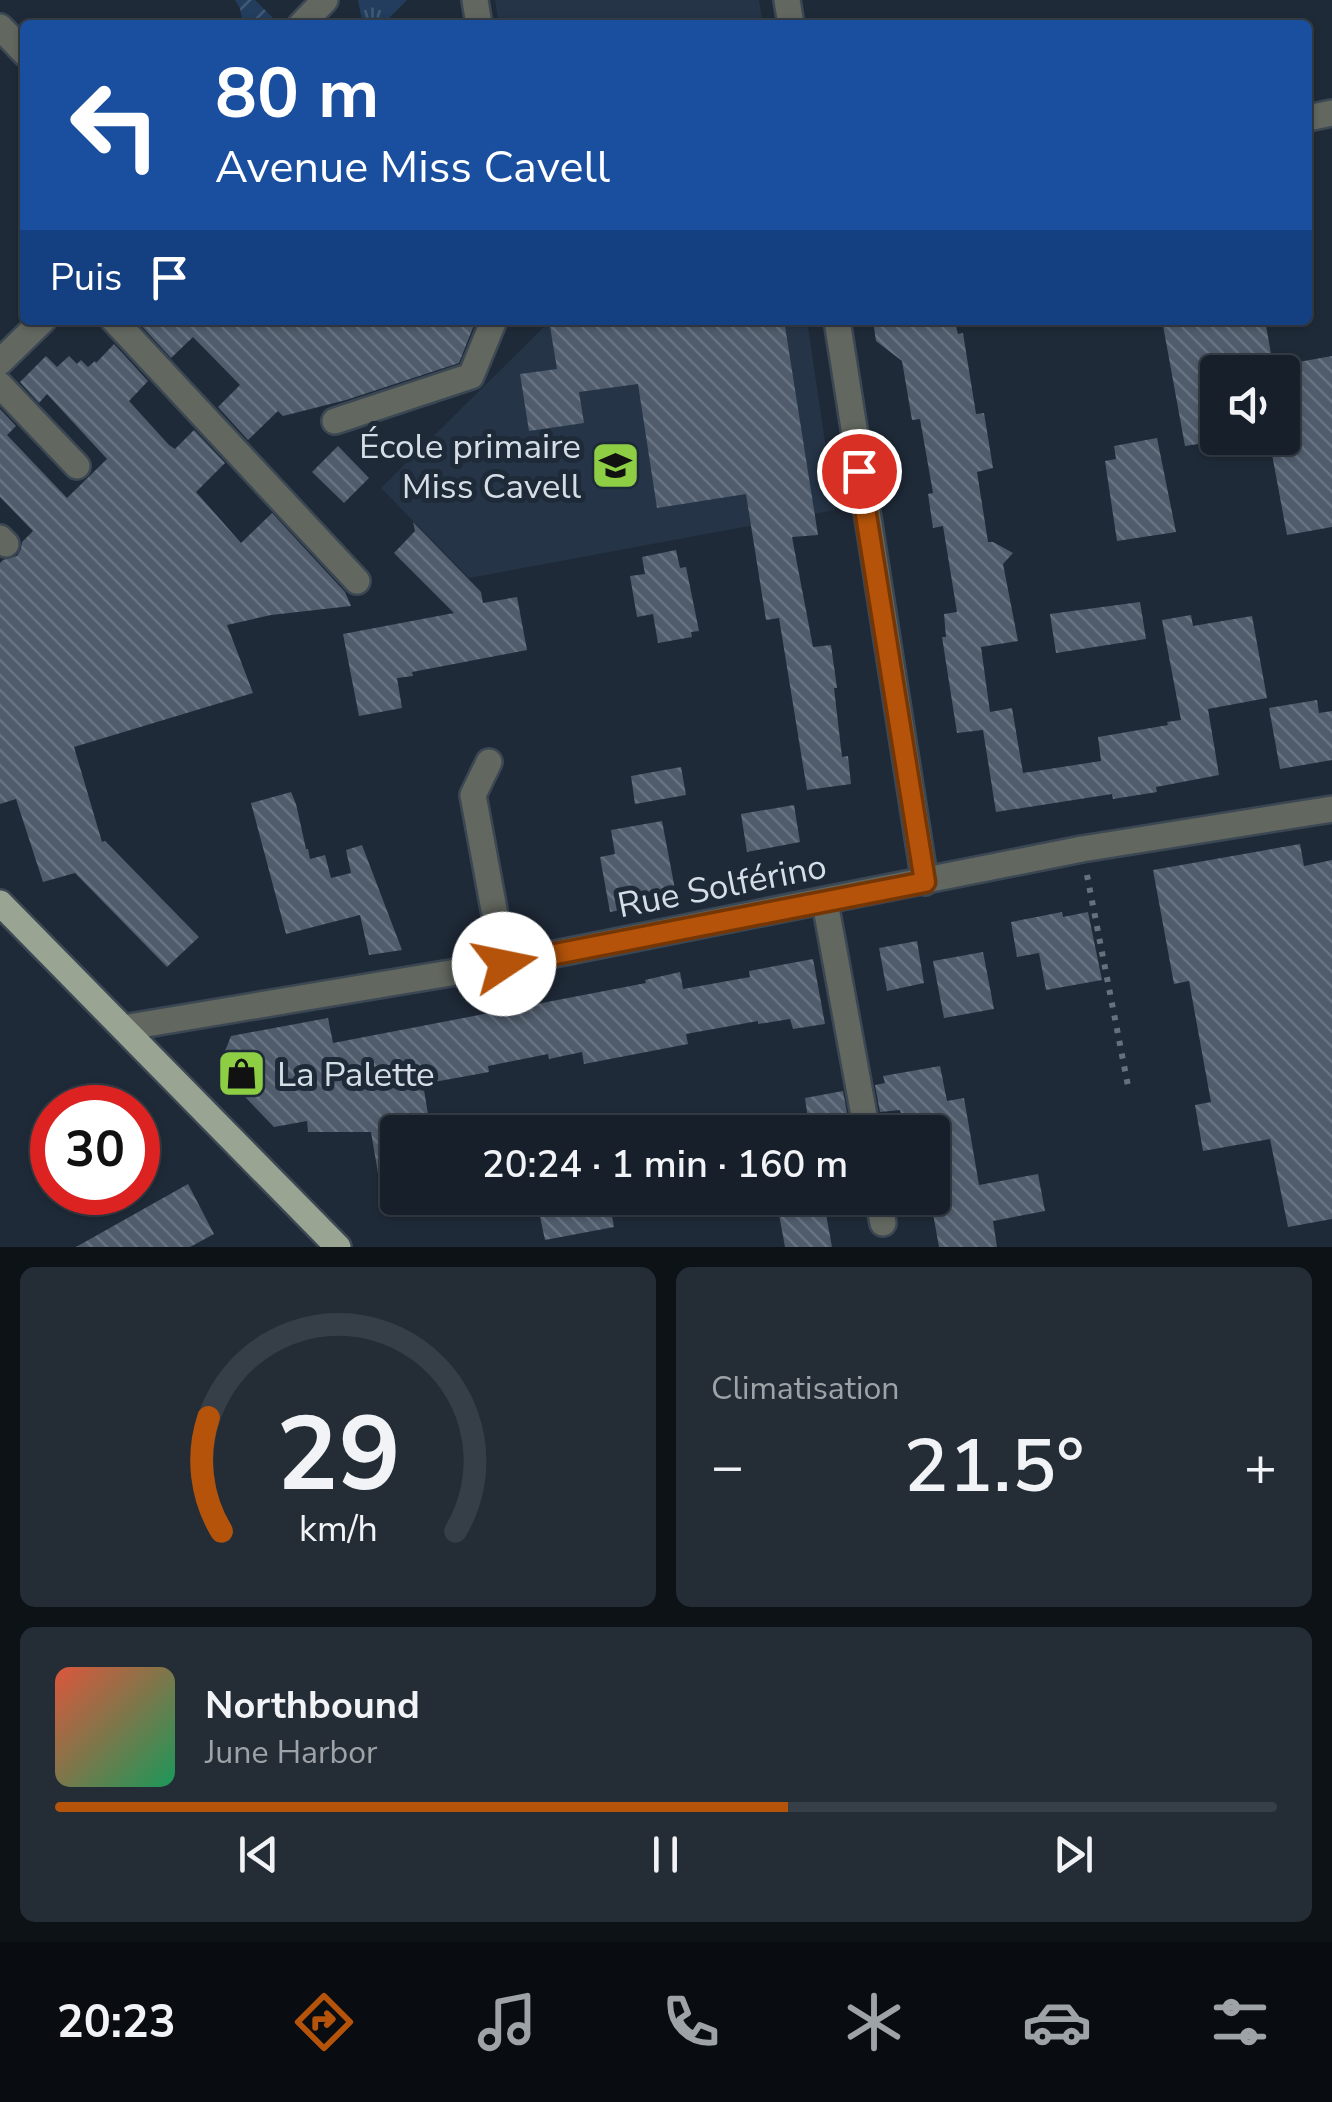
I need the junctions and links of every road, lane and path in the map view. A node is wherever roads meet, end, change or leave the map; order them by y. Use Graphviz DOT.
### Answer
graph roads {
  1 [pos="326,0"];
  2 [pos="305,20"];
  3 [pos="0,28"];
  4 [pos="20,48"];
  5 [pos="38,325"];
  6 [pos="119,325"];
  7 [pos="492,325"];
  8 [pos="837,325"];
  9 [pos="0,362"];
  10 [pos="0,384"];
  11 [pos="335,421"];
  12 [pos="77,466"];
  13 [pos="357,581"];
  14 [pos="489,762"];
  15 [pos="1332,808"];
  16 [pos="1082,849"];
  17 [pos="925,882"];
  18 [pos="825,902"];
  19 [pos="0,903"];
  20 [pos="504,964"];
  21 [pos="124,1028"];
  22 [pos="1129,1091"];
  23 [pos="864,1115"];
  24 [pos="338,1247"];
  1 -- 2 [label="street"];
  3 -- 4 [label="street"];
  5 -- 9 [label="street"];
  6 -- 13 [label="street"];
  7 -- 11 [label="street"];
  8 -- 17 [label="street"];
  10 -- 12 [label="street"];
  14 -- 20 [label="street"];
  15 -- 16 [label="street, Rue Solférino"];
  16 -- 17 [label="street, Rue Solférino"];
  16 -- 22 [label="path"];
  17 -- 18 [label="street, Rue Solférino"];
  18 -- 20 [label="street, Rue Solférino"];
  18 -- 23 [label="street"];
  19 -- 21 [label="main road"];
  20 -- 21 [label="street, Rue Solférino"];
  21 -- 24 [label="main road"];
}
